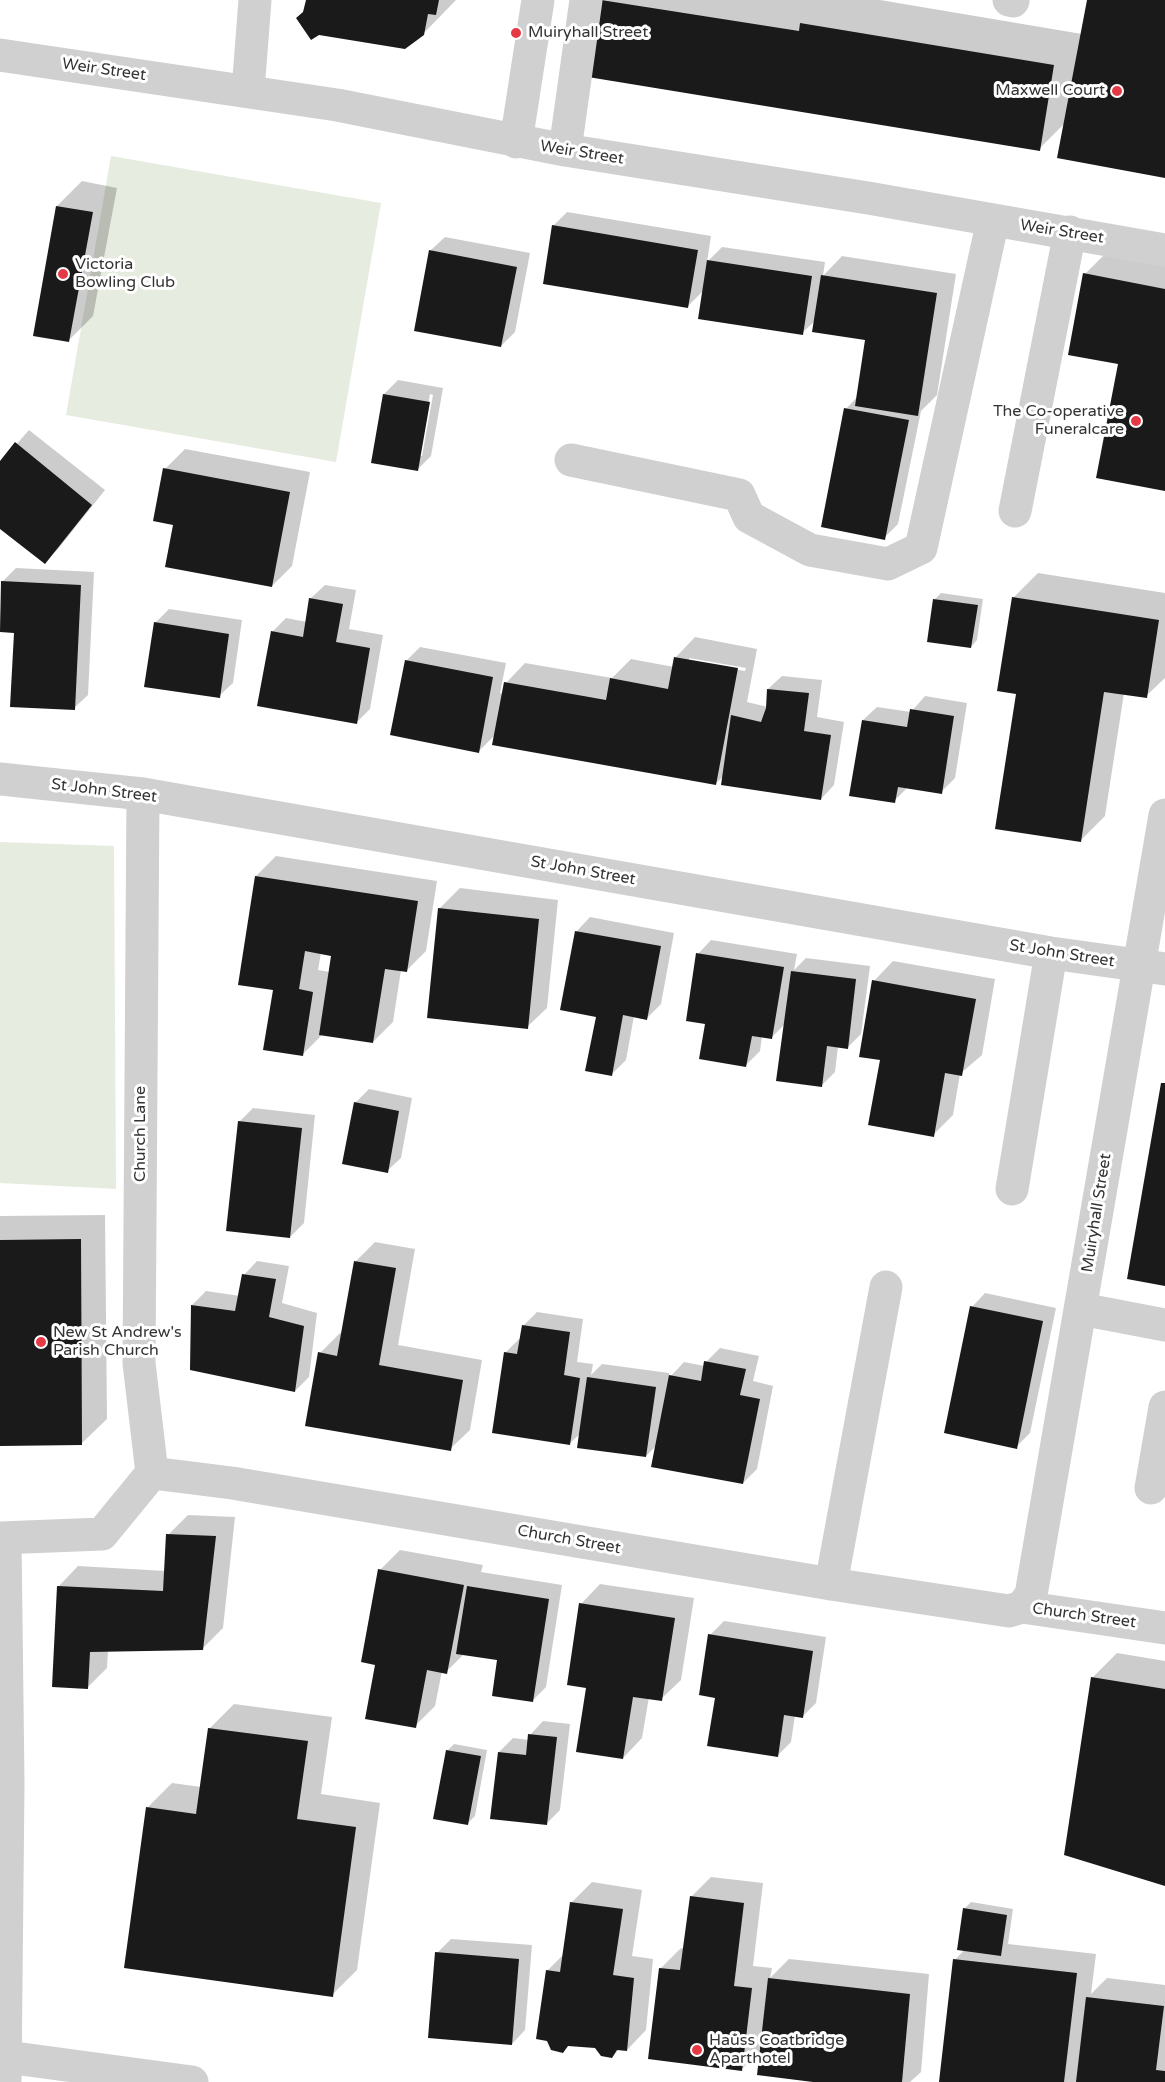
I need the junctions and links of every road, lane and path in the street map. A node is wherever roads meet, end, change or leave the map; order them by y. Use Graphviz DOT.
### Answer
graph roads {
  1 [pos="255,0"];
  2 [pos="538,0"];
  3 [pos="586,0"];
  4 [pos="0,55"];
  5 [pos="248,91"];
  6 [pos="516,142"];
  7 [pos="565,150"];
  8 [pos="993,220"];
  9 [pos="1070,232"];
  10 [pos="1165,250"];
  11 [pos="571,460"];
  12 [pos="1015,511"];
  13 [pos="0,779"];
  14 [pos="143,794"];
  15 [pos="1165,815"];
  16 [pos="1051,953"];
  17 [pos="1152,968"];
  18 [pos="1012,1188"];
  19 [pos="886,1287"];
  20 [pos="1081,1309"];
  21 [pos="1165,1325"];
  22 [pos="1165,1407"];
  23 [pos="152,1473"];
  24 [pos="1151,1488"];
  25 [pos="3,1538"];
  26 [pos="831,1584"];
  27 [pos="1022,1607"];
  28 [pos="1165,1628"];
  29 [pos="4,2065"];
  30 [pos="192,2082"];
  1 -- 5 [label="street"];
  2 -- 6 [label="street"];
  3 -- 7 [label="street"];
  4 -- 5 [label="street, Weir Street"];
  5 -- 6 [label="street, Weir Street"];
  6 -- 7 [label="street, Weir Street"];
  7 -- 8 [label="street, Weir Street"];
  8 -- 9 [label="street, Weir Street"];
  8 -- 11 [label="street"];
  9 -- 10 [label="street, Weir Street"];
  9 -- 12 [label="street"];
  13 -- 14 [label="street, St John Street"];
  14 -- 16 [label="street, St John Street"];
  14 -- 23 [label="street, Church Lane"];
  15 -- 17 [label="street, Muiryhall Street"];
  16 -- 17 [label="street, St John Street"];
  16 -- 18 [label="street"];
  17 -- 20 [label="street, Muiryhall Street"];
  19 -- 26 [label="street"];
  20 -- 21 [label="street"];
  20 -- 27 [label="street, Muiryhall Street"];
  22 -- 24 [label="street"];
  23 -- 25 [label="street"];
  23 -- 26 [label="street, Church Street"];
  25 -- 29 [label="street"];
  26 -- 27 [label="street, Church Street"];
  27 -- 28 [label="street, Church Street"];
  29 -- 30 [label="street"];
}
